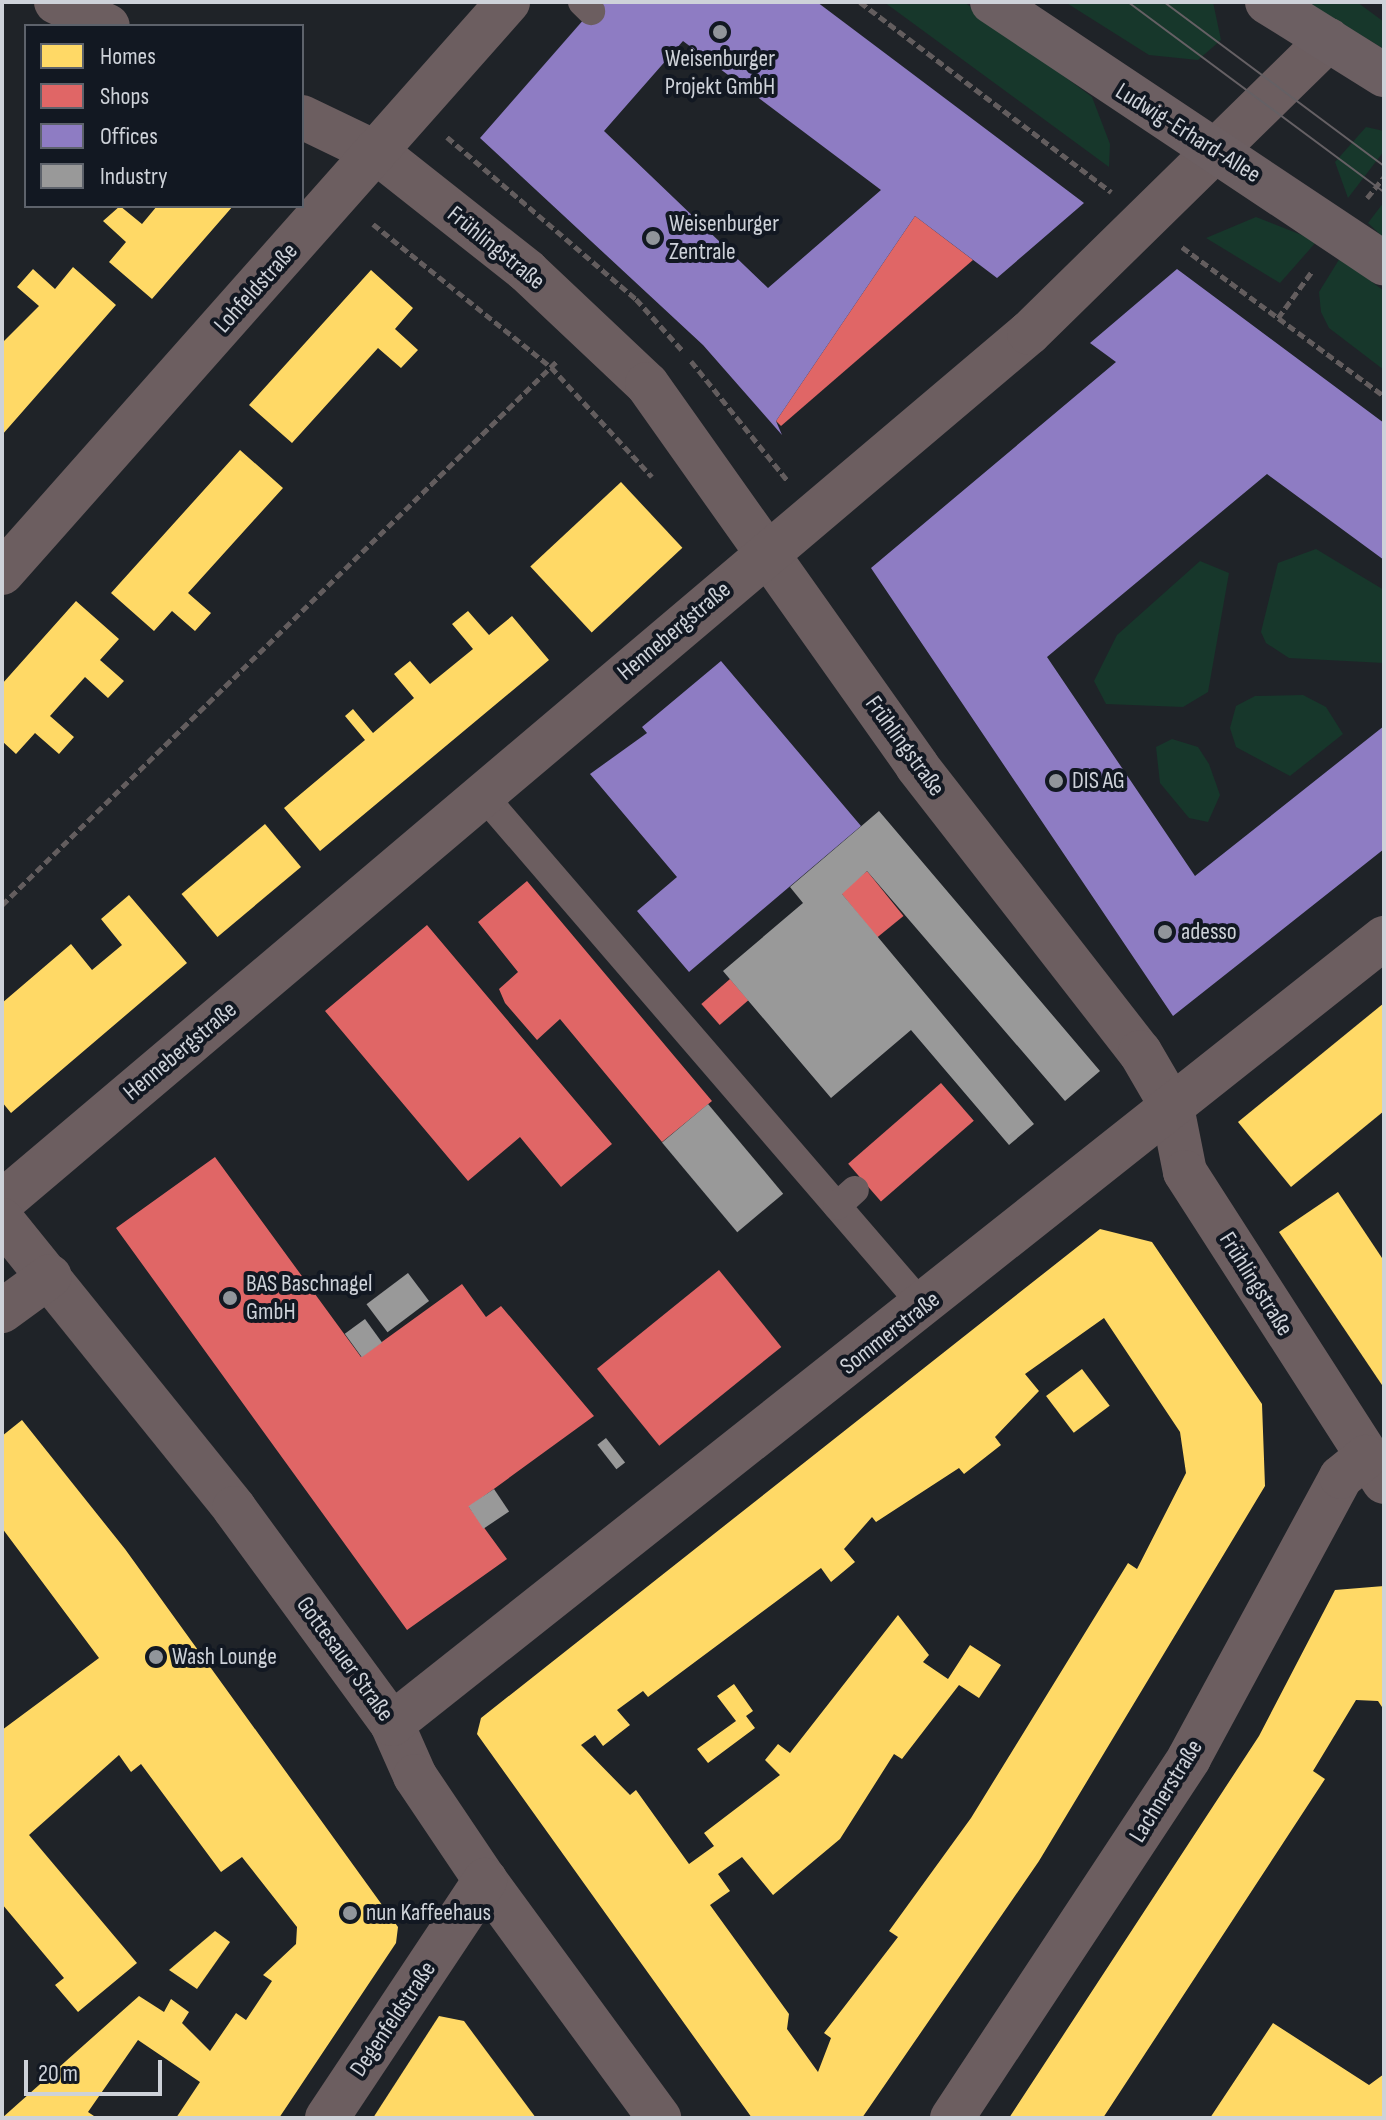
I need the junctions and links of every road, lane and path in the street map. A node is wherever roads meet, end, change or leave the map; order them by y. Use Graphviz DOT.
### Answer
graph roads {
  1 [pos="56,2"];
  2 [pos="508,2"];
  3 [pos="860,2"];
  4 [pos="992,2"];
  5 [pos="1267,2"];
  6 [pos="104,24"];
  7 [pos="1328,40"];
  8 [pos="1384,75"];
  9 [pos="304,118"];
  10 [pos="1217,152"];
  11 [pos="379,154"];
  12 [pos="1103,187"];
  13 [pos="337,197"];
  14 [pos="1189,252"];
  15 [pos="1384,263"];
  16 [pos="551,367"];
  17 [pos="1384,396"];
  18 [pos="659,486"];
  19 [pos="768,547"];
  20 [pos="2,573"];
  21 [pos="482,794"];
  22 [pos="2,905"];
  23 [pos="1384,938"];
  24 [pos="1172,1107"];
  25 [pos="2,1202"];
  26 [pos="2,1220"];
  27 [pos="50,1276"];
  28 [pos="924,1307"];
  29 [pos="2,1311"];
  30 [pos="1375,1469"];
  31 [pos="392,1724"];
  32 [pos="485,1880"];
  33 [pos="327,2118"];
  34 [pos="659,2118"];
  35 [pos="952,2118"];
  1 -- 6 [label="street"];
  2 -- 11 [label="street, Lohfeldstraße"];
  3 -- 12 [label="path"];
  4 -- 10 [label="main road, Ludwig-Erhard-Allee"];
  5 -- 7 [label="main road"];
  7 -- 8 [label="main road"];
  7 -- 10 [label="street, Hennebergstraße"];
  9 -- 11 [label="street, Frühlingstraße"];
  10 -- 15 [label="main road, Ludwig-Erhard-Allee"];
  10 -- 19 [label="street, Hennebergstraße"];
  11 -- 13 [label="street, Lohfeldstraße"];
  11 -- 19 [label="street, Frühlingstraße"];
  13 -- 16 [label="path"];
  13 -- 20 [label="street, Lohfeldstraße"];
  14 -- 17 [label="path"];
  16 -- 18 [label="path"];
  16 -- 22 [label="path"];
  19 -- 21 [label="street, Hennebergstraße"];
  19 -- 24 [label="street, Frühlingstraße"];
  21 -- 25 [label="street, Hennebergstraße"];
  21 -- 28 [label="lane"];
  23 -- 24 [label="street, Sommerstraße"];
  24 -- 28 [label="street, Sommerstraße"];
  24 -- 30 [label="street, Frühlingstraße"];
  26 -- 27 [label="street, Gottesauer Straße"];
  27 -- 29 [label="street"];
  27 -- 31 [label="street, Gottesauer Straße"];
  28 -- 31 [label="street, Sommerstraße"];
  30 -- 35 [label="street, Lachnerstraße"];
  31 -- 32 [label="street, Gottesauer Straße"];
  32 -- 33 [label="street, Degenfeldstraße"];
  32 -- 34 [label="street, Gottesauer Straße"];
}
